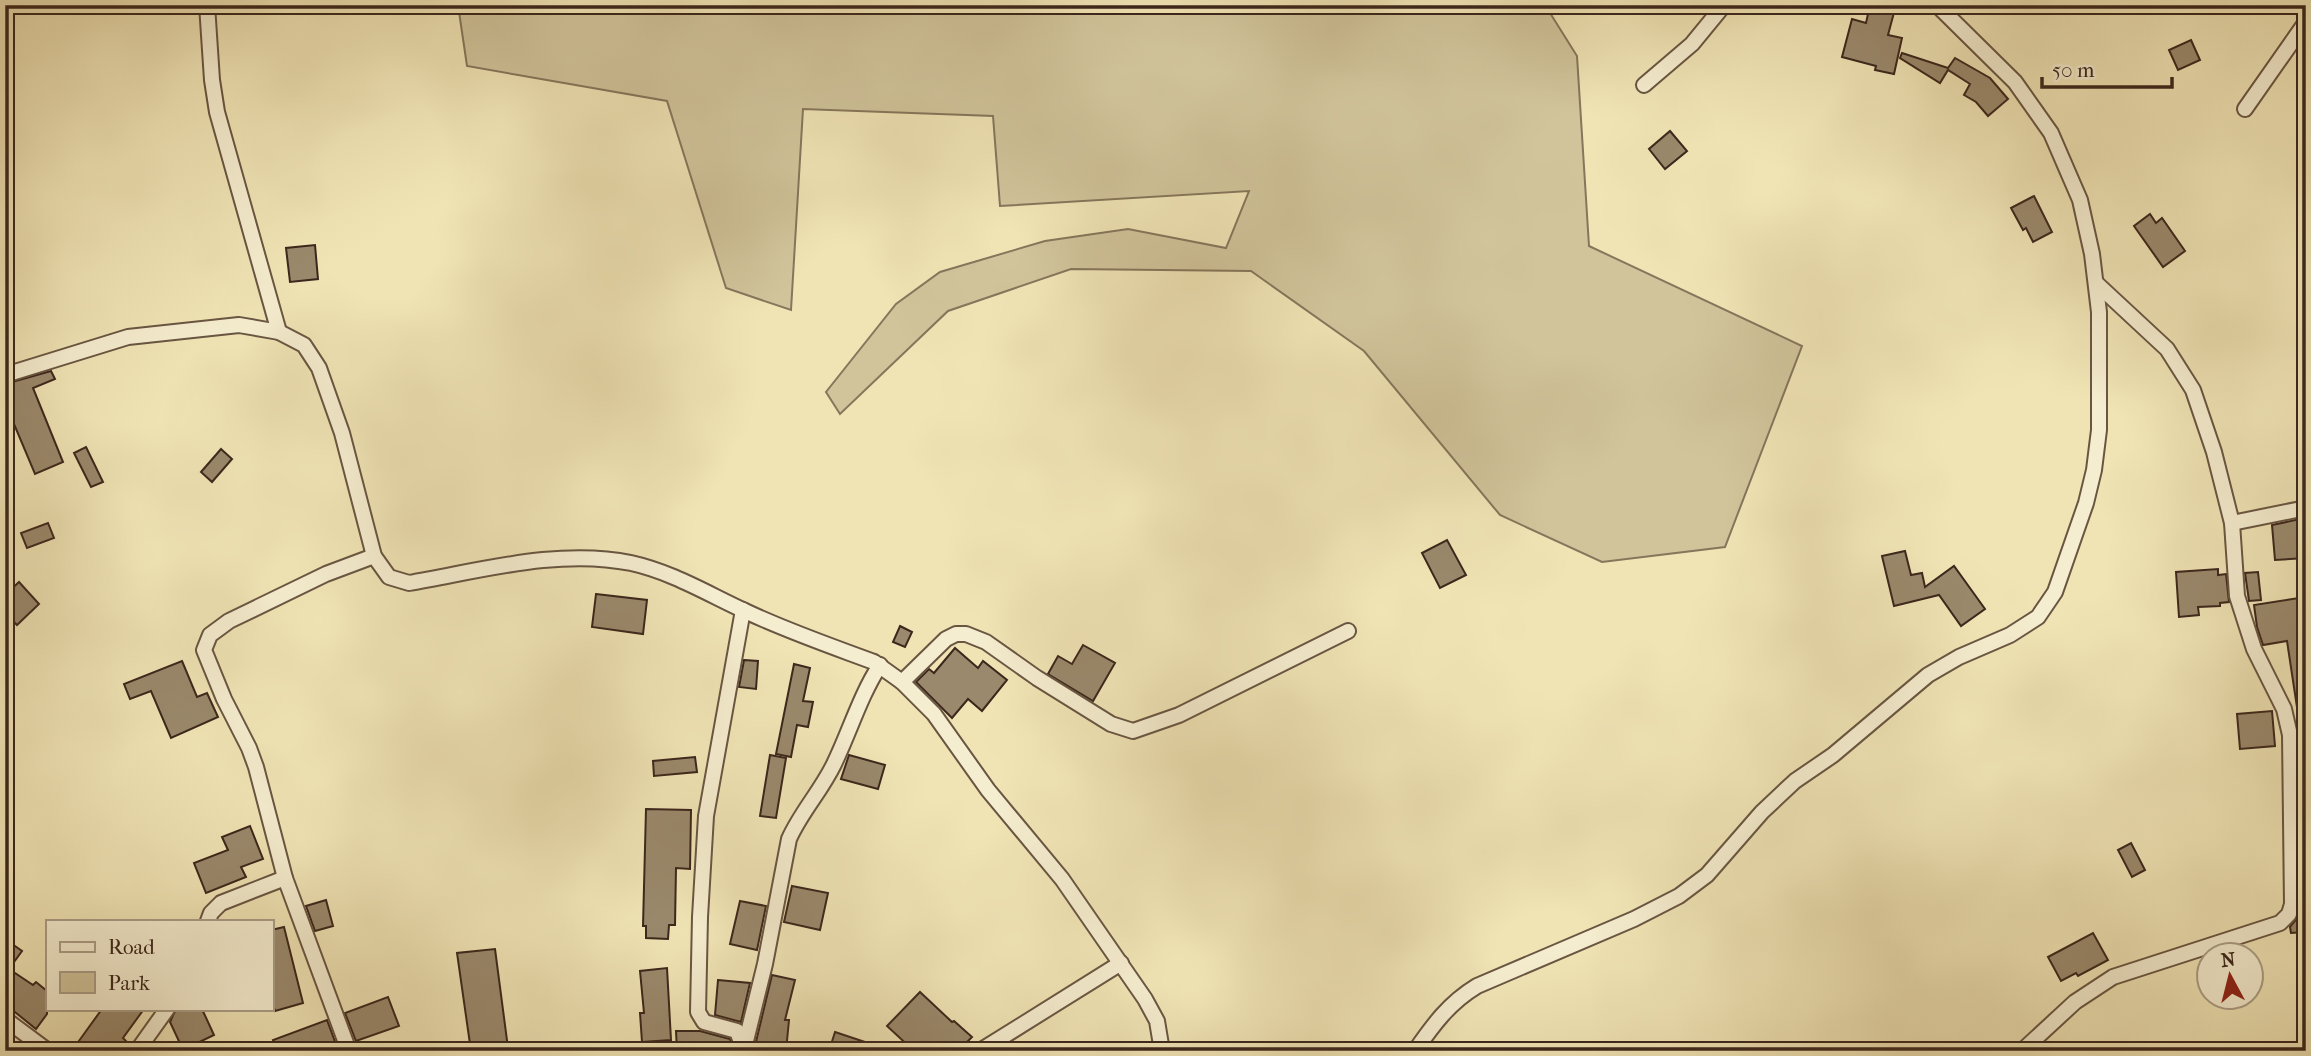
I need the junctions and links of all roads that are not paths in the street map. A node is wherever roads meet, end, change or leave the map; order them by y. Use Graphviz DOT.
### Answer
graph roads {
  1 [pos="206,5"];
  2 [pos="1724,5"];
  3 [pos="1937,5"];
  4 [pos="2306,22"];
  5 [pos="1644,85"];
  6 [pos="2245,109"];
  7 [pos="2096,283"];
  8 [pos="279,332"];
  9 [pos="5,375"];
  10 [pos="2306,508"];
  11 [pos="2232,523"];
  12 [pos="373,556"];
  13 [pos="743,611"];
  14 [pos="1348,631"];
  15 [pos="880,665"];
  16 [pos="902,682"];
  17 [pos="285,878"];
  18 [pos="208,920"];
  19 [pos="1121,962"];
  20 [pos="166,1010"];
  21 [pos="5,1019"];
  22 [pos="743,1050"];
  23 [pos="48,1051"];
  24 [pos="137,1051"];
  25 [pos="349,1051"];
  26 [pos="980,1051"];
  27 [pos="1162,1051"];
  28 [pos="1415,1051"];
  29 [pos="2022,1051"];
  1 -- 8 [label="street"];
  2 -- 5 [label="street"];
  3 -- 7 [label="street"];
  4 -- 6 [label="street"];
  7 -- 11 [label="street"];
  7 -- 28 [label="street"];
  8 -- 9 [label="street"];
  8 -- 12 [label="street"];
  10 -- 11 [label="street"];
  11 -- 29 [label="street"];
  12 -- 13 [label="street"];
  12 -- 17 [label="street"];
  13 -- 15 [label="street"];
  13 -- 22 [label="street"];
  14 -- 16 [label="street"];
  15 -- 16 [label="street"];
  15 -- 22 [label="street"];
  16 -- 19 [label="street"];
  17 -- 18 [label="street"];
  17 -- 25 [label="street"];
  19 -- 26 [label="street"];
  19 -- 27 [label="street"];
  20 -- 24 [label="street"];
  21 -- 23 [label="street"];
}
